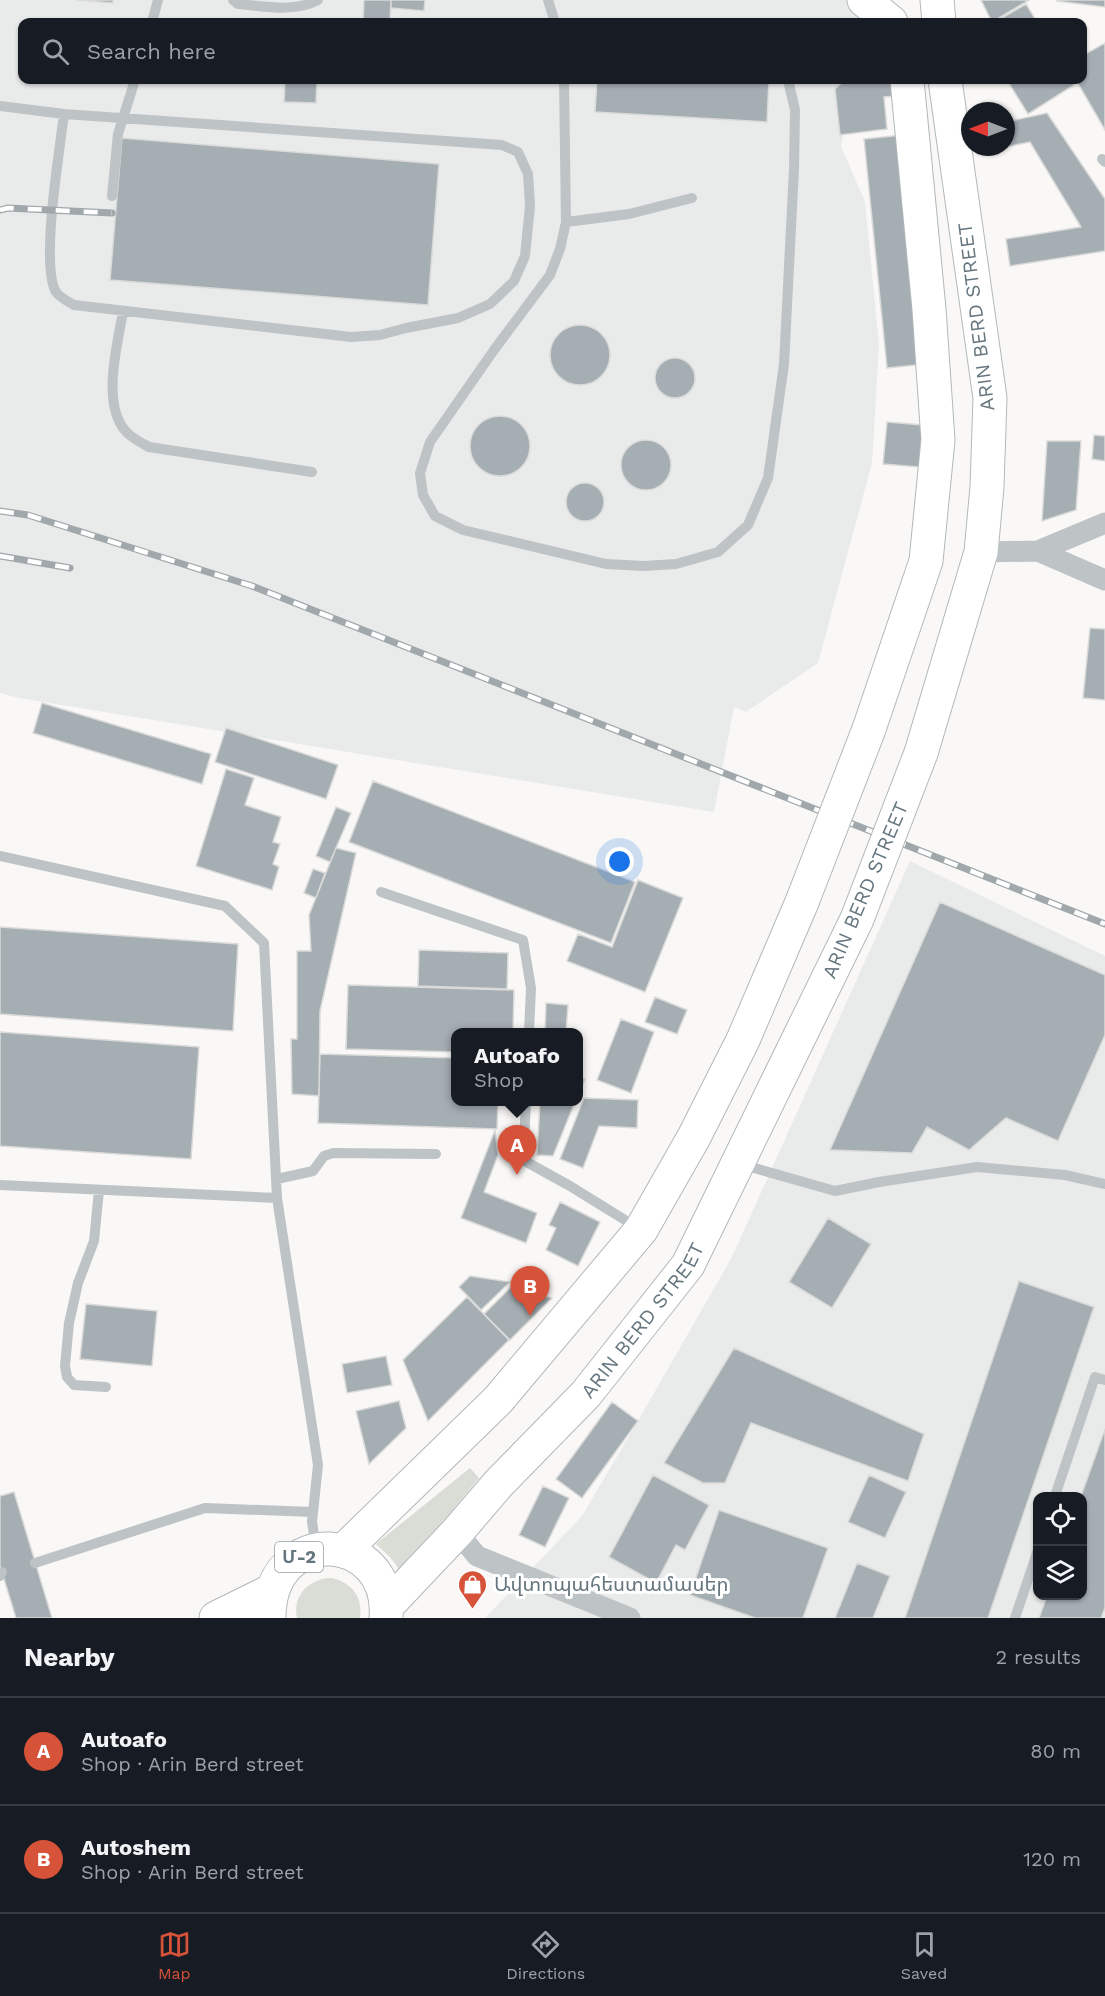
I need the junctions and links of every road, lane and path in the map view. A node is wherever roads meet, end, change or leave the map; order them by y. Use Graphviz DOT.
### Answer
graph roads {
  1 [pos="158,0"];
  2 [pos="233,0"];
  3 [pos="318,0"];
  4 [pos="548,0"];
  5 [pos="937,0"];
  6 [pos="153,18"];
  7 [pos="554,18"];
  8 [pos="939,18"];
  9 [pos="134,84"];
  10 [pos="564,84"];
  11 [pos="789,84"];
  12 [pos="907,84"];
  13 [pos="946,84"];
  14 [pos="0,106"];
  15 [pos="64,114"];
  16 [pos="123,117"];
  17 [pos="112,196"];
  18 [pos="692,198"];
  19 [pos="566,222"];
  20 [pos="123,311"];
  21 [pos="312,472"];
  22 [pos="1105,524"];
  23 [pos="1038,550"];
  24 [pos="981,552"];
  25 [pos="1105,580"];
  26 [pos="0,856"];
  27 [pos="381,892"];
  28 [pos="529,1028"];
  29 [pos="526,1106"];
  30 [pos="436,1154"];
  31 [pos="736,1163"];
  32 [pos="276,1179"];
  33 [pos="1105,1184"];
  34 [pos="0,1185"];
  35 [pos="99,1190"];
  36 [pos="277,1198"];
  37 [pos="641,1230"];
  38 [pos="1105,1380"];
  39 [pos="106,1387"];
  40 [pos="1057,1492"];
  41 [pos="313,1512"];
  42 [pos="457,1532"];
  43 [pos="330,1550"];
  44 [pos="35,1563"];
  45 [pos="1033,1565"];
  46 [pos="270,1605"];
  47 [pos="387,1612"];
  48 [pos="216,1618"];
  49 [pos="630,1618"];
  50 [pos="1015,1618"];
  1 -- 6 [label="lane"];
  2 -- 3 [label="lane"];
  4 -- 7 [label="lane"];
  5 -- 8 [label="main road"];
  9 -- 16 [label="lane"];
  10 -- 19 [label="lane"];
  11 -- 19 [label="lane"];
  12 -- 37 [label="main road, bridge"];
  13 -- 24 [label="main road, ARIN BERD STREET"];
  14 -- 15 [label="lane"];
  15 -- 16 [label="lane"];
  15 -- 20 [label="lane"];
  16 -- 17 [label="lane"];
  16 -- 20 [label="lane"];
  18 -- 19 [label="lane"];
  20 -- 21 [label="lane"];
  22 -- 23 [label="street"];
  23 -- 24 [label="street"];
  23 -- 25 [label="street"];
  24 -- 31 [label="main road, ARIN BERD STREET, bridge"];
  26 -- 32 [label="lane"];
  27 -- 28 [label="lane"];
  29 -- 37 [label="lane"];
  30 -- 32 [label="lane"];
  31 -- 33 [label="lane"];
  31 -- 42 [label="main road, ARIN BERD STREET"];
  32 -- 36 [label="lane"];
  34 -- 35 [label="lane"];
  35 -- 36 [label="lane"];
  35 -- 39 [label="lane"];
  36 -- 41 [label="lane"];
  37 -- 43 [label="main road"];
  38 -- 40 [label="lane"];
  41 -- 43 [label="lane"];
  41 -- 44 [label="lane"];
  42 -- 47 [label="main road, ARIN BERD STREET"];
  42 -- 49 [label="street"];
  43 -- 46 [label="main road, Մ-2"];
  43 -- 47 [label="main road, Մ-2"];
  45 -- 50 [label="lane"];
  46 -- 48 [label="main road, Մ-2"];
}
